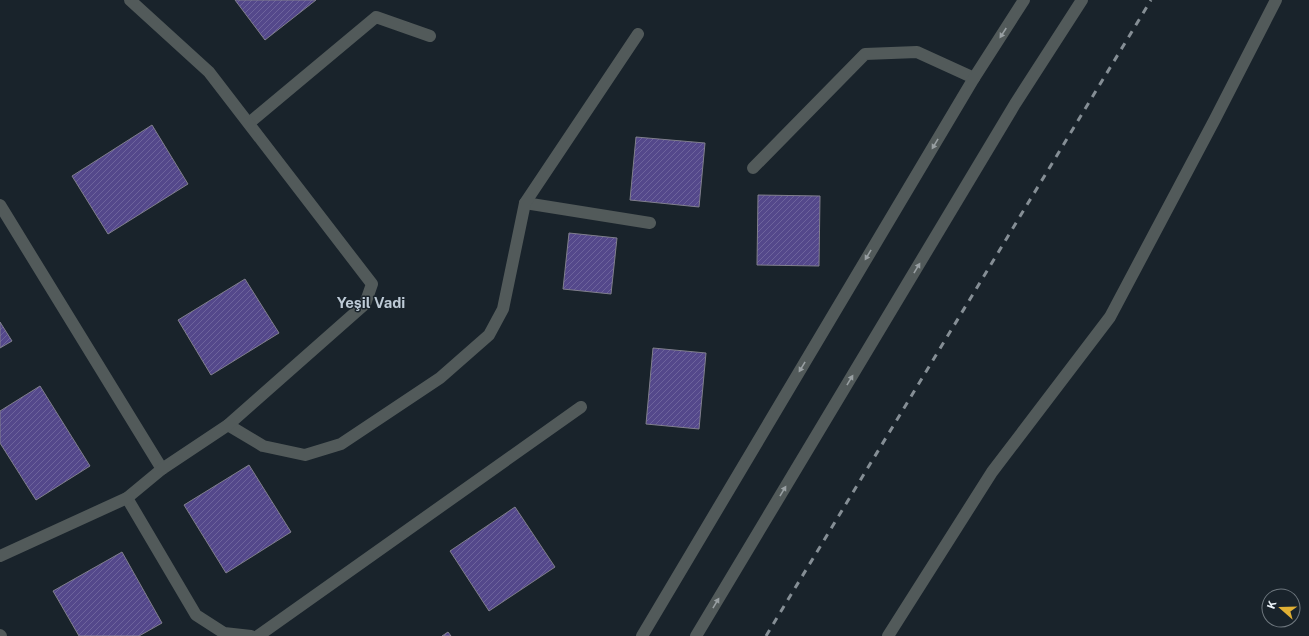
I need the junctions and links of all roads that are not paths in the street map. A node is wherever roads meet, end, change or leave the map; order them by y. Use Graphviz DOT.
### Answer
graph roads {
  1 [pos="130,0"];
  2 [pos="1024,0"];
  3 [pos="1082,0"];
  4 [pos="1276,0"];
  5 [pos="638,34"];
  6 [pos="430,36"];
  7 [pos="974,78"];
  8 [pos="249,123"];
  9 [pos="752,168"];
  10 [pos="525,203"];
  11 [pos="0,205"];
  12 [pos="650,223"];
  13 [pos="581,407"];
  14 [pos="228,425"];
  15 [pos="162,469"];
  16 [pos="127,498"];
  17 [pos="0,556"];
  18 [pos="251,636"];
  19 [pos="258,636"];
  20 [pos="642,636"];
  21 [pos="696,636"];
  22 [pos="888,636"];
  1 -- 8 [label="street"];
  2 -- 7 [label="street, one-way"];
  21 -- 3 [label="street, one-way"];
  4 -- 22 [label="street"];
  5 -- 10 [label="street"];
  6 -- 8 [label="street"];
  7 -- 9 [label="street"];
  7 -- 20 [label="street, one-way"];
  8 -- 14 [label="street"];
  10 -- 12 [label="street"];
  10 -- 14 [label="street"];
  11 -- 15 [label="street"];
  13 -- 19 [label="street"];
  14 -- 15 [label="street"];
  15 -- 16 [label="street"];
  16 -- 17 [label="street"];
  16 -- 18 [label="street"];
}
